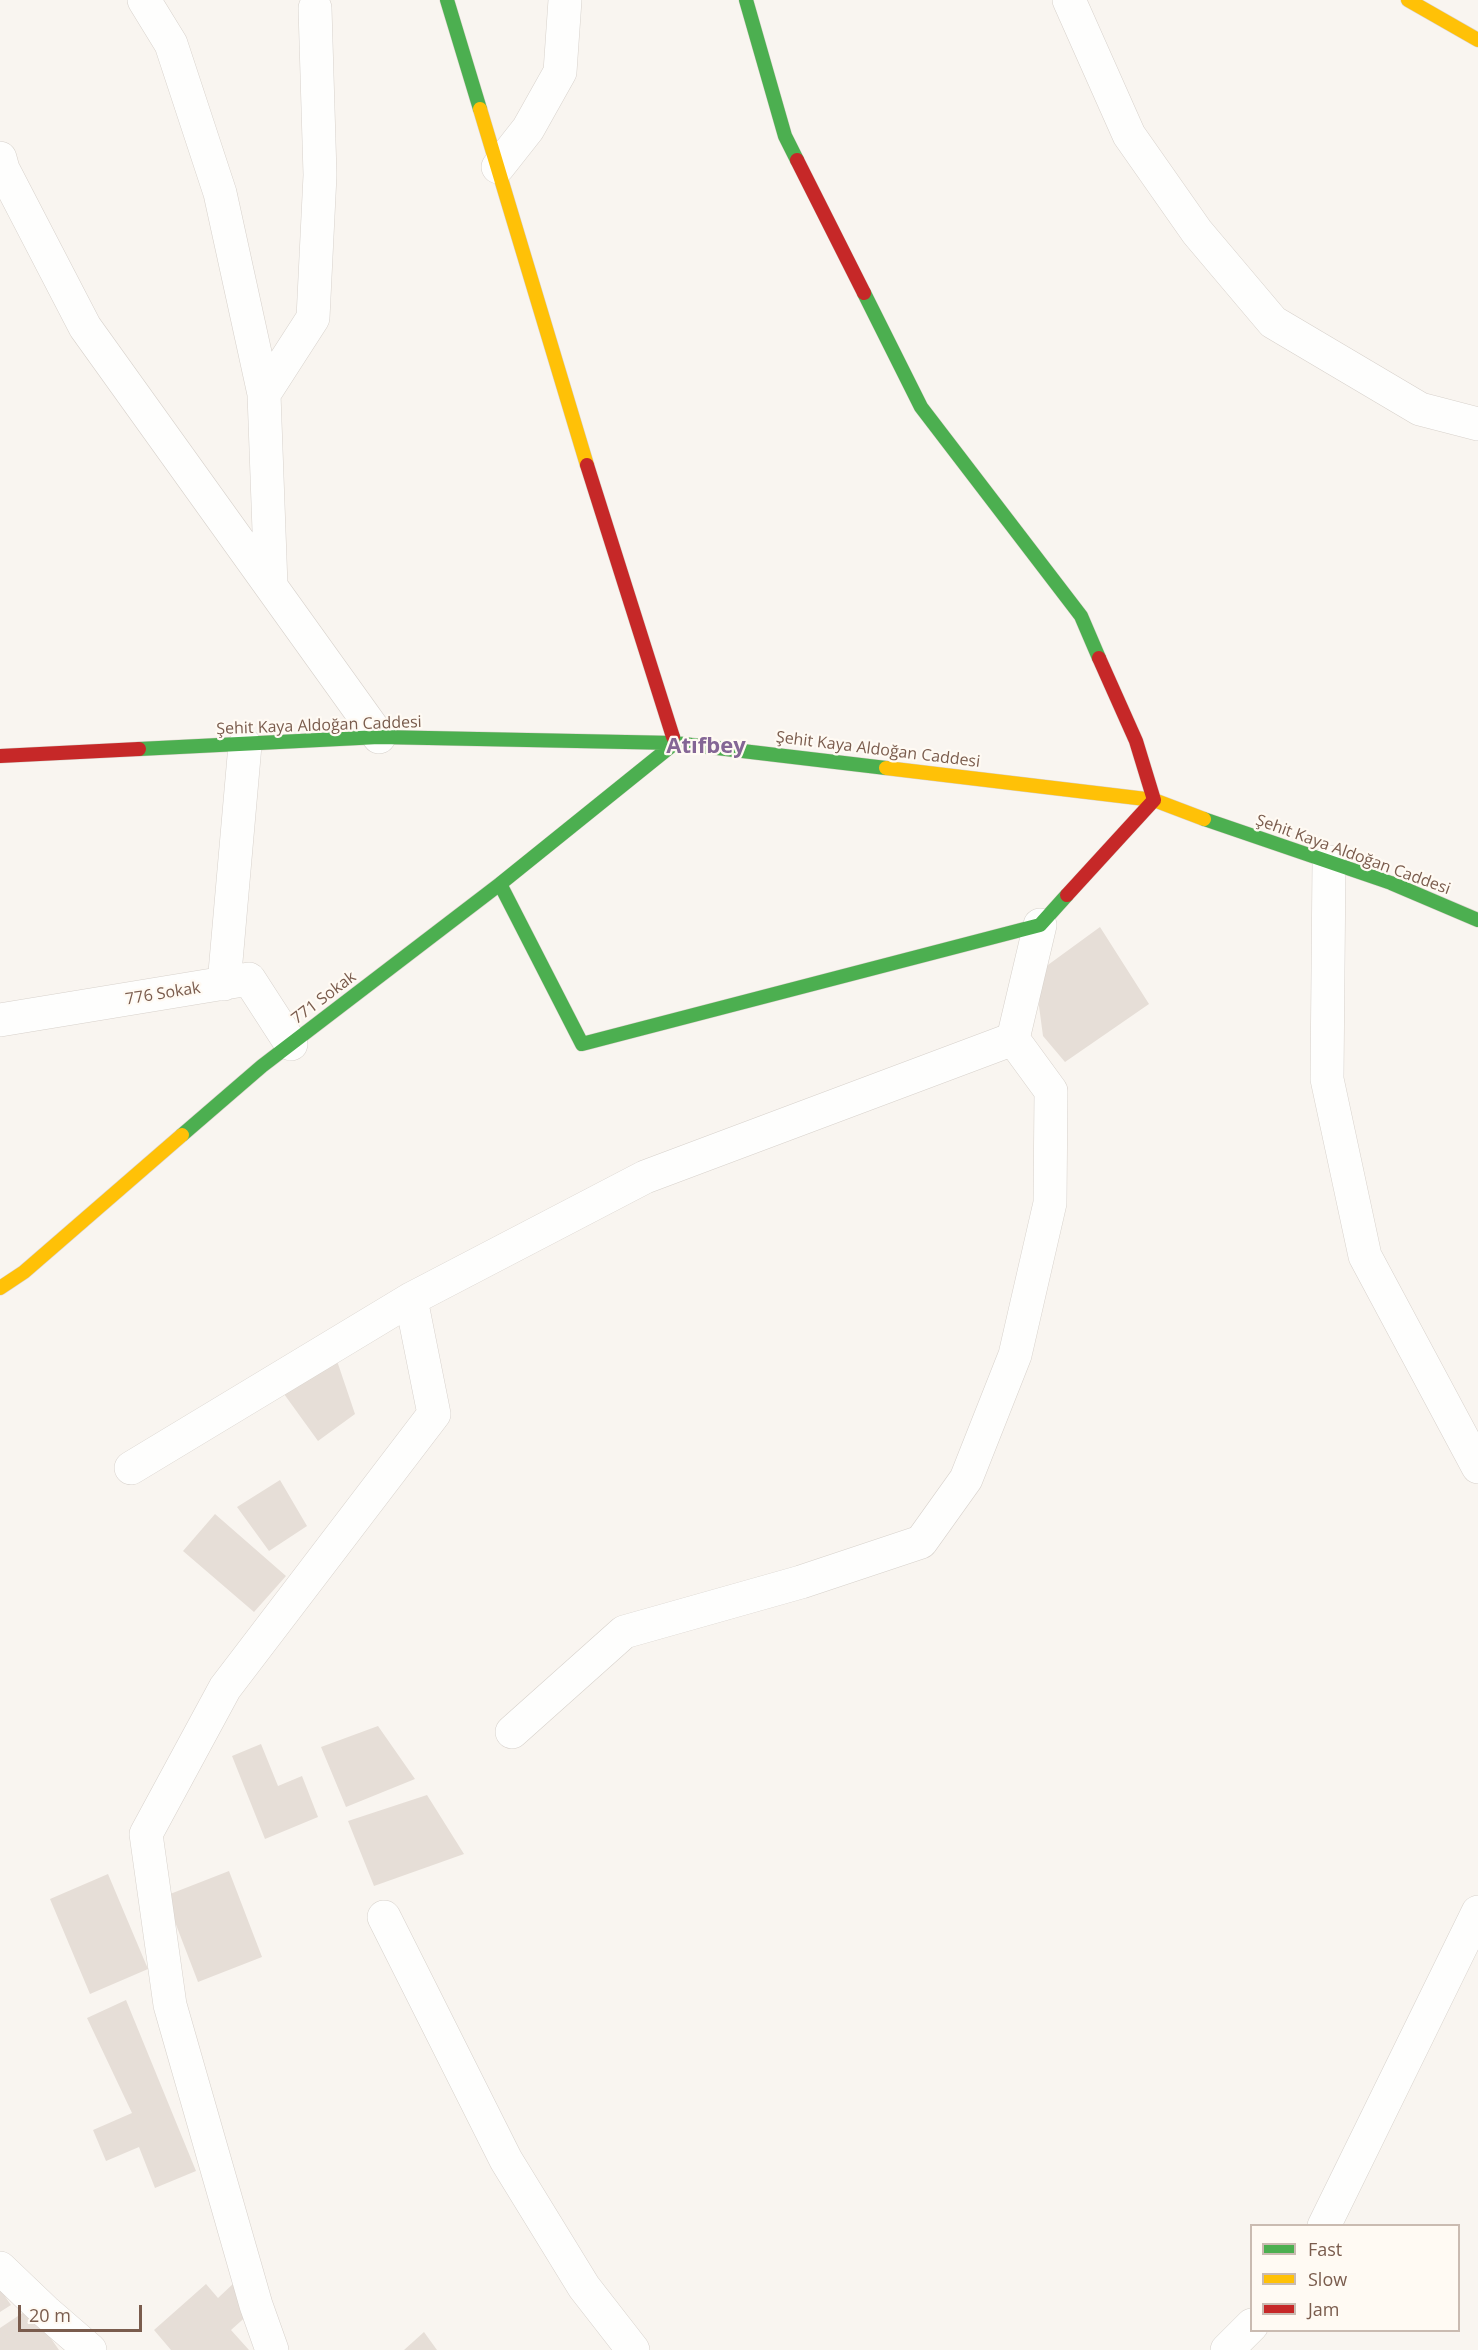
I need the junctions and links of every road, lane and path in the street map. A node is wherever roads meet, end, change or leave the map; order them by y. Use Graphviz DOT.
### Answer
graph roads {
  1 [pos="144,0"];
  2 [pos="447,0"];
  3 [pos="565,0"];
  4 [pos="746,0"];
  5 [pos="1068,0"];
  6 [pos="1408,0"];
  7 [pos="315,8"];
  8 [pos="1478,40"];
  9 [pos="0,158"];
  10 [pos="498,167"];
  11 [pos="264,394"];
  12 [pos="1478,424"];
  13 [pos="271,586"];
  14 [pos="379,737"];
  15 [pos="675,742"];
  16 [pos="245,745"];
  17 [pos="0,756"];
  18 [pos="1154,800"];
  19 [pos="1329,862"];
  20 [pos="500,884"];
  21 [pos="1478,920"];
  22 [pos="1040,925"];
  23 [pos="224,984"];
  24 [pos="0,1020"];
  25 [pos="1013,1039"];
  26 [pos="291,1044"];
  27 [pos="0,1288"];
  28 [pos="411,1299"];
  29 [pos="130,1467"];
  30 [pos="1478,1467"];
  31 [pos="513,1732"];
  32 [pos="1478,1912"];
  33 [pos="384,1917"];
  34 [pos="1325,2224"];
  35 [pos="0,2268"];
  36 [pos="1250,2326"];
  37 [pos="90,2350"];
  38 [pos="272,2350"];
  39 [pos="633,2350"];
  40 [pos="1227,2350"];
  1 -- 11 [label="street"];
  2 -- 10 [label="street"];
  3 -- 10 [label="street"];
  4 -- 18 [label="street"];
  5 -- 12 [label="street"];
  6 -- 8 [label="street"];
  7 -- 11 [label="street"];
  9 -- 13 [label="street"];
  10 -- 15 [label="street"];
  11 -- 13 [label="street"];
  13 -- 14 [label="street"];
  14 -- 15 [label="street, Şehit Kaya Aldoğan Caddesi"];
  14 -- 16 [label="street, Şehit Kaya Aldoğan Caddesi"];
  15 -- 18 [label="street, Şehit Kaya Aldoğan Caddesi"];
  15 -- 20 [label="street, 771 Sokak"];
  16 -- 17 [label="street, Şehit Kaya Aldoğan Caddesi"];
  16 -- 23 [label="street"];
  18 -- 19 [label="street, Şehit Kaya Aldoğan Caddesi"];
  18 -- 22 [label="street"];
  19 -- 21 [label="street, Şehit Kaya Aldoğan Caddesi"];
  19 -- 30 [label="street"];
  20 -- 22 [label="street"];
  20 -- 26 [label="street, 771 Sokak"];
  22 -- 25 [label="street"];
  23 -- 24 [label="street, 776 Sokak"];
  23 -- 26 [label="street, 776 Sokak"];
  25 -- 28 [label="street"];
  25 -- 31 [label="street"];
  26 -- 27 [label="street, 771 Sokak"];
  28 -- 29 [label="street"];
  28 -- 38 [label="street"];
  32 -- 34 [label="street"];
  33 -- 39 [label="street"];
  35 -- 37 [label="street"];
  36 -- 40 [label="street"];
}
